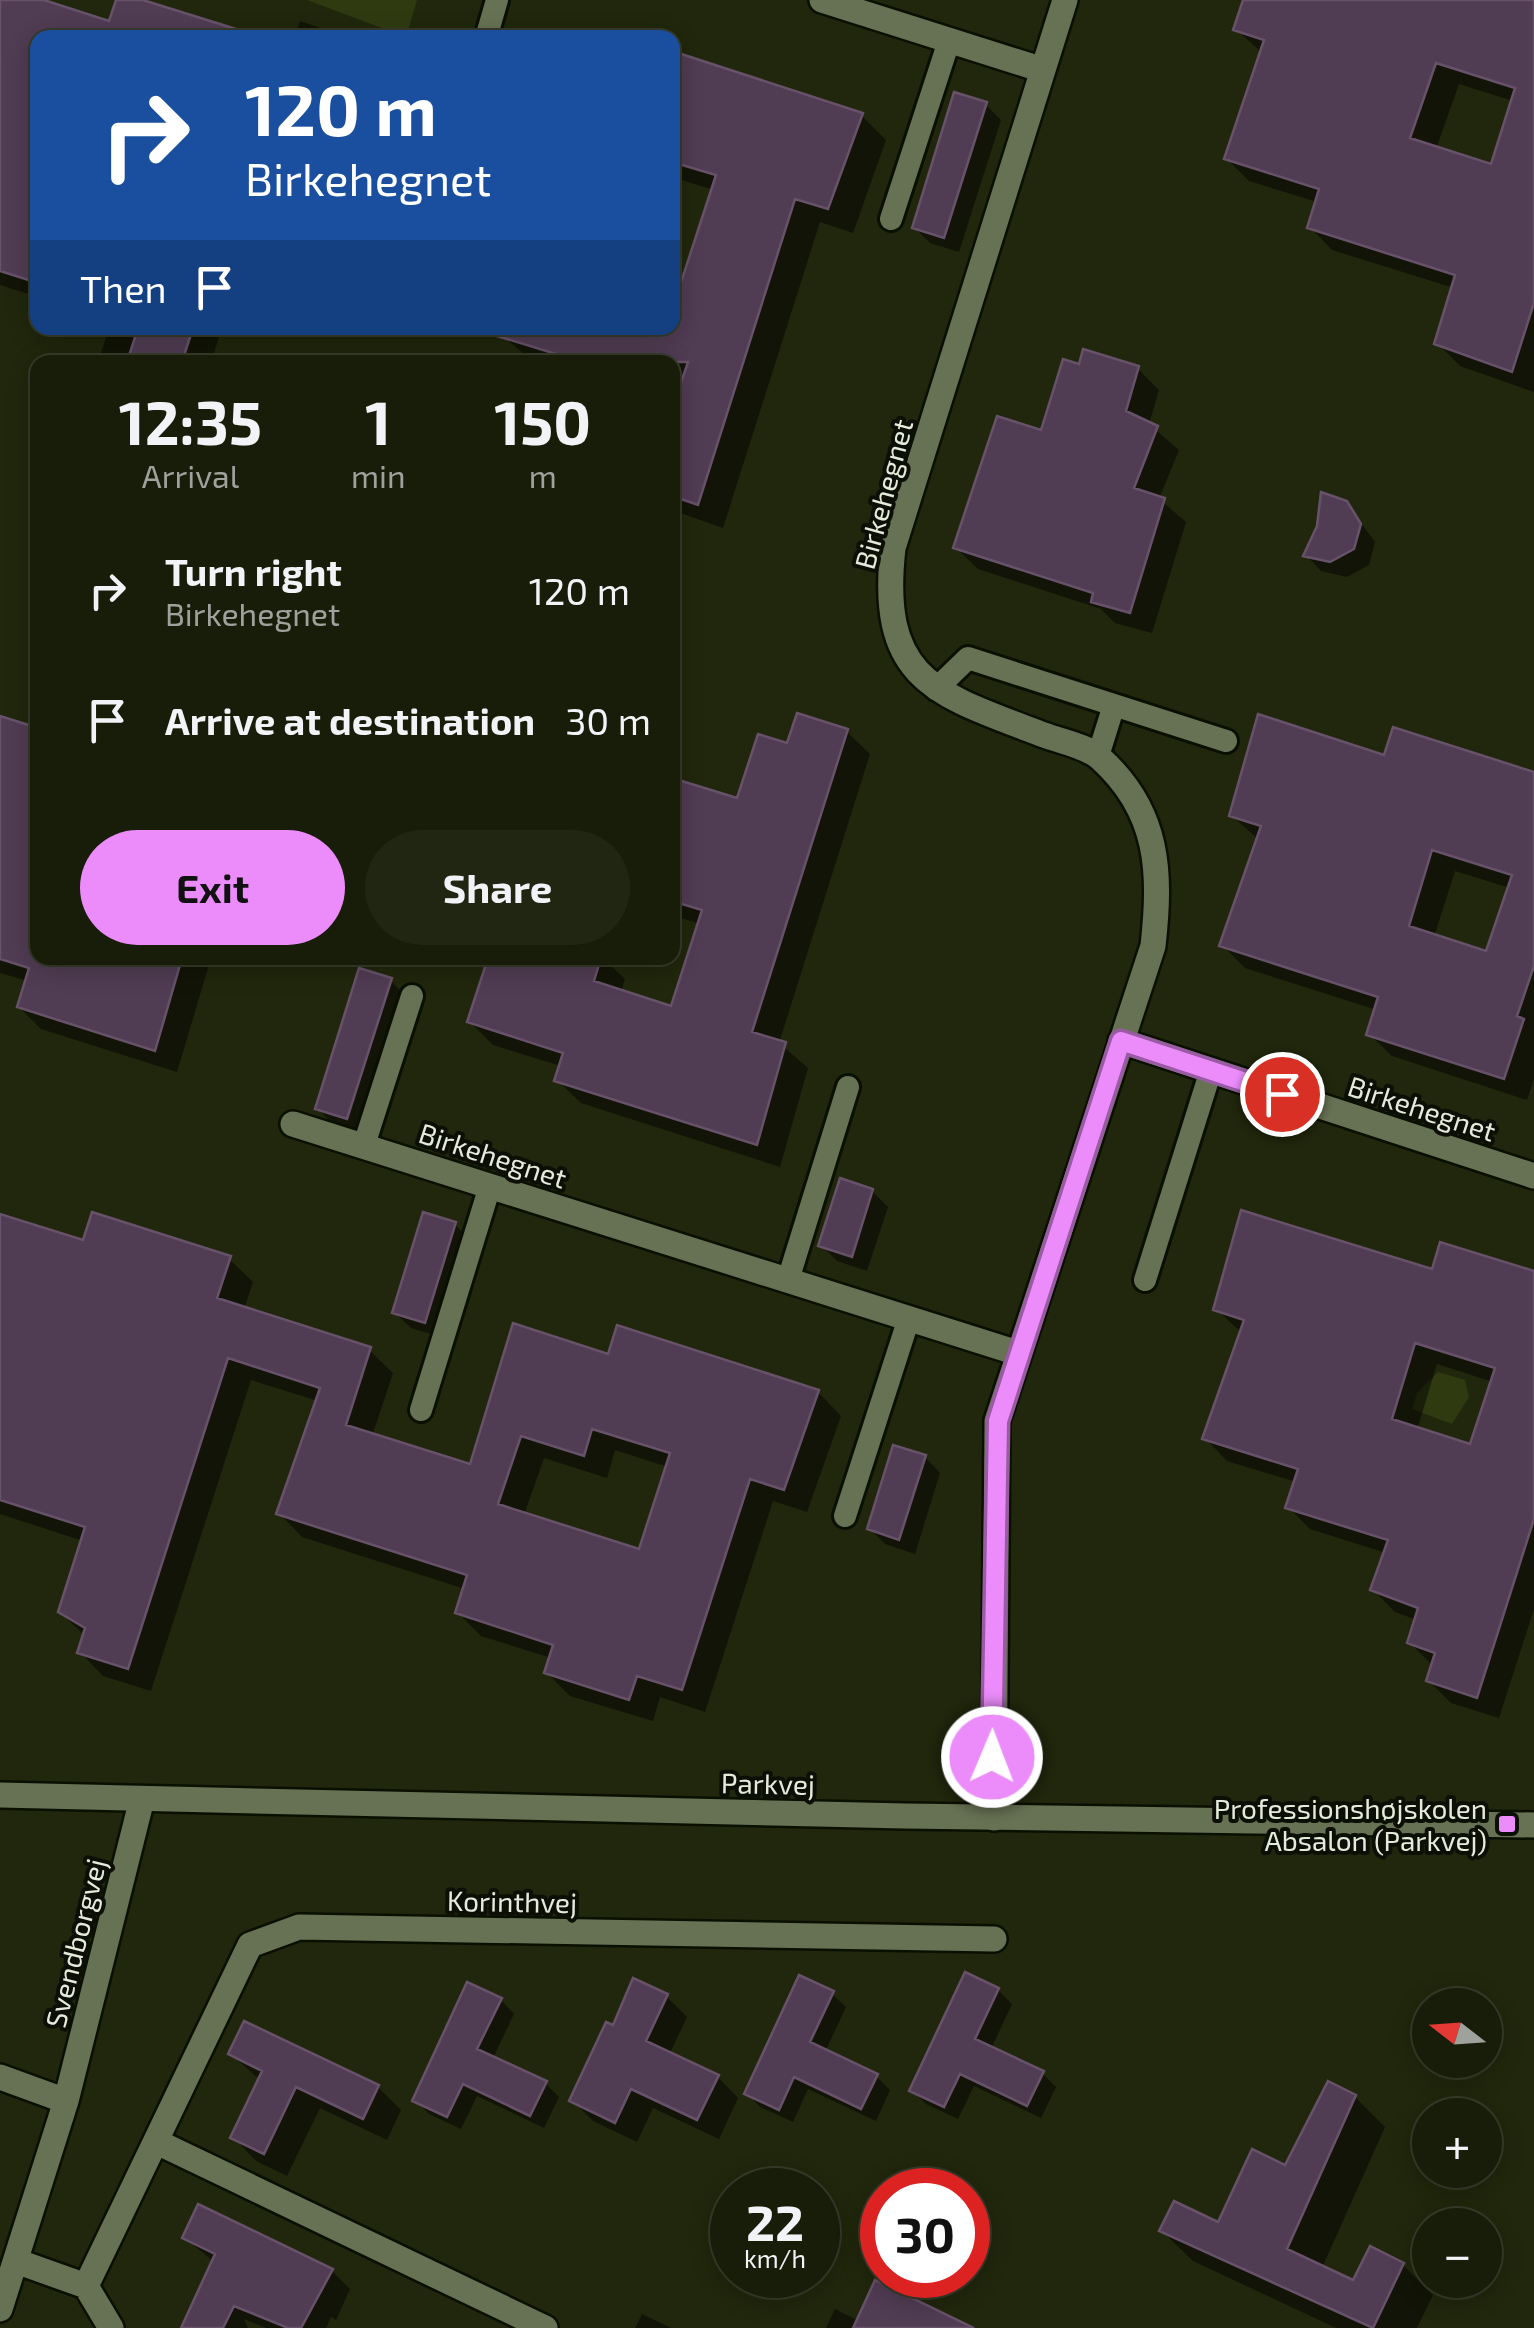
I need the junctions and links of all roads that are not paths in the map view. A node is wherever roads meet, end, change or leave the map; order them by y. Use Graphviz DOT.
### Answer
graph roads {
  1 [pos="498,0"];
  2 [pos="1065,0"];
  3 [pos="829,1"];
  4 [pos="489,30"];
  5 [pos="949,40"];
  6 [pos="1043,70"];
  7 [pos="891,219"];
  8 [pos="936,689"];
  9 [pos="1114,704"];
  10 [pos="1226,741"];
  11 [pos="1098,756"];
  12 [pos="412,996"];
  13 [pos="1121,1041"];
  14 [pos="1211,1070"];
  15 [pos="848,1088"];
  16 [pos="293,1124"];
  17 [pos="364,1145"];
  18 [pos="1534,1176"];
  19 [pos="490,1186"];
  20 [pos="788,1280"];
  21 [pos="1145,1280"];
  22 [pos="910,1318"];
  23 [pos="1018,1352"];
  24 [pos="422,1410"];
  25 [pos="846,1516"];
  26 [pos="0,1795"];
  27 [pos="142,1800"];
  28 [pos="994,1818"];
  29 [pos="1534,1824"];
  30 [pos="994,1940"];
  31 [pos="0,2077"];
  32 [pos="66,2101"];
  33 [pos="157,2142"];
  34 [pos="16,2261"];
  35 [pos="86,2286"];
  36 [pos="0,2309"];
  37 [pos="111,2328"];
  38 [pos="545,2328"];
  1 -- 4 [label="lane"];
  2 -- 6 [label="street, Birkehegnet"];
  3 -- 5 [label="street"];
  5 -- 6 [label="street"];
  5 -- 7 [label="lane"];
  6 -- 8 [label="street, Birkehegnet"];
  8 -- 9 [label="lane"];
  8 -- 11 [label="street, Birkehegnet"];
  9 -- 10 [label="lane"];
  9 -- 11 [label="lane"];
  11 -- 13 [label="street, Birkehegnet"];
  12 -- 17 [label="lane"];
  13 -- 14 [label="street, Birkehegnet"];
  13 -- 23 [label="street, Birkehegnet"];
  14 -- 18 [label="street, Birkehegnet"];
  14 -- 21 [label="lane"];
  15 -- 20 [label="lane"];
  16 -- 17 [label="street, Birkehegnet"];
  17 -- 19 [label="street, Birkehegnet"];
  19 -- 20 [label="street, Birkehegnet"];
  19 -- 24 [label="lane"];
  20 -- 22 [label="street, Birkehegnet"];
  22 -- 23 [label="street, Birkehegnet"];
  22 -- 25 [label="lane"];
  23 -- 28 [label="street, Birkehegnet"];
  26 -- 27 [label="street, Parkvej"];
  27 -- 28 [label="street, Parkvej"];
  27 -- 32 [label="street, Svendborgvej"];
  28 -- 29 [label="street, Parkvej"];
  30 -- 33 [label="street, Korinthvej"];
  31 -- 32 [label="street"];
  32 -- 34 [label="street, Svendborgvej"];
  33 -- 35 [label="street, Korinthvej"];
  33 -- 38 [label="street"];
  34 -- 35 [label="street"];
  34 -- 36 [label="street, Svendborgvej"];
  35 -- 37 [label="street"];
}
